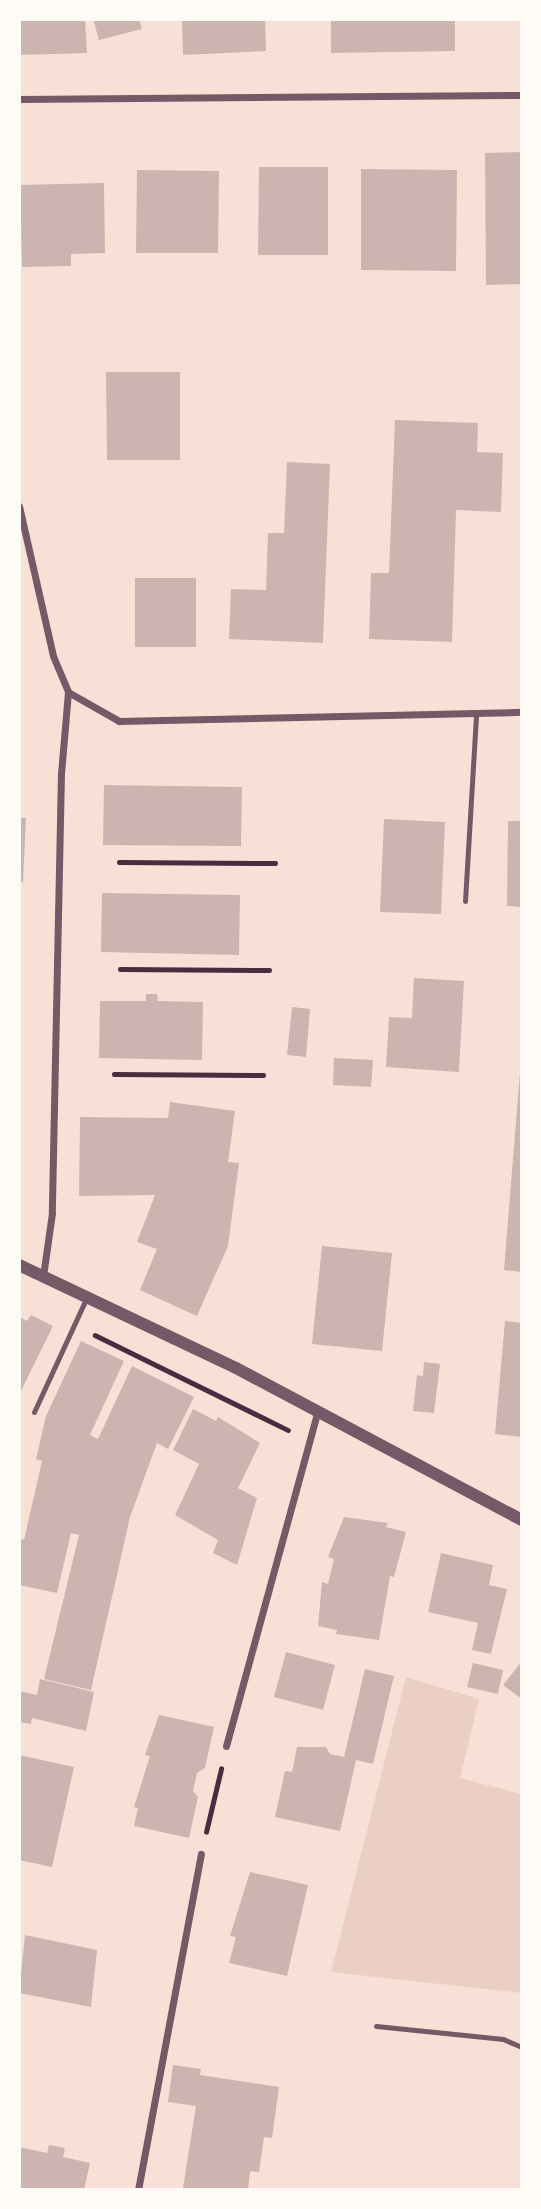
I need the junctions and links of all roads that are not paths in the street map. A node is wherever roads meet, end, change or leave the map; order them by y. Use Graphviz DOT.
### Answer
graph roads {
  1 [pos="522,95"];
  2 [pos="19,99"];
  3 [pos="19,506"];
  4 [pos="68,692"];
  5 [pos="522,712"];
  6 [pos="476,714"];
  7 [pos="465,901"];
  8 [pos="19,1265"];
  9 [pos="43,1276"];
  10 [pos="87,1297"];
  11 [pos="318,1409"];
  12 [pos="34,1412"];
  13 [pos="522,1520"];
  14 [pos="226,1746"];
  15 [pos="201,1854"];
  16 [pos="376,2026"];
  17 [pos="522,2047"];
  18 [pos="138,2190"];
  1 -- 2 [label="street"];
  3 -- 4 [label="street"];
  4 -- 6 [label="street"];
  4 -- 9 [label="street"];
  5 -- 6 [label="street"];
  6 -- 7 [label="lane"];
  8 -- 9 [label="street"];
  9 -- 10 [label="street"];
  10 -- 11 [label="street"];
  10 -- 12 [label="lane"];
  11 -- 13 [label="street"];
  11 -- 14 [label="street"];
  15 -- 18 [label="street"];
  16 -- 17 [label="lane"];
}
